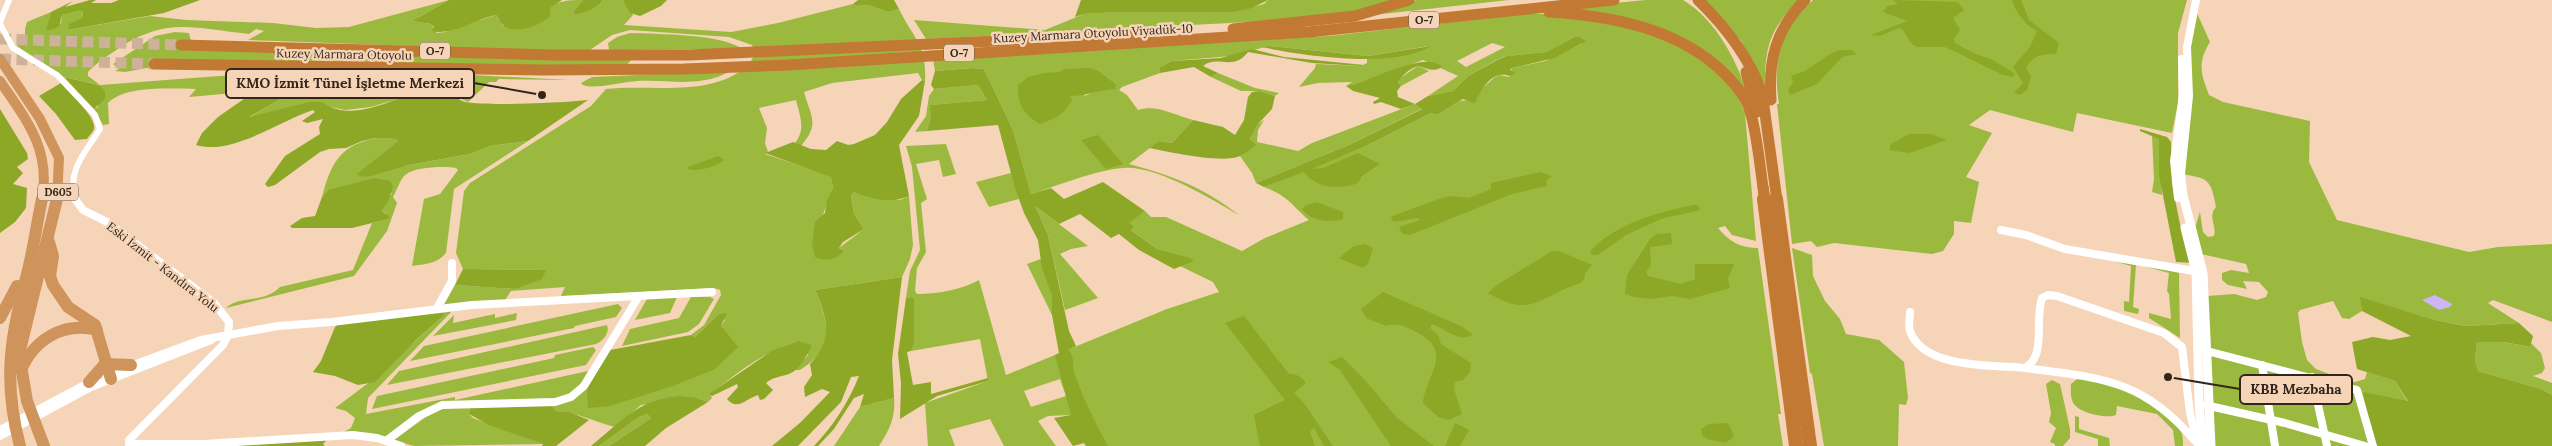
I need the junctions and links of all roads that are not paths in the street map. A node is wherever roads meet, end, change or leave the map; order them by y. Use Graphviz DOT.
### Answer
graph roads {
  1 [pos="9,0"];
  2 [pos="1410,0"];
  3 [pos="1538,0"];
  4 [pos="1614,0"];
  5 [pos="1693,0"];
  6 [pos="1805,0"];
  7 [pos="2190,0"];
  8 [pos="2196,0"];
  9 [pos="0,23"];
  10 [pos="1308,32"];
  11 [pos="1233,33"];
  12 [pos="181,44"];
  13 [pos="690,55"];
  14 [pos="0,59"];
  15 [pos="154,64"];
  16 [pos="684,69"];
  17 [pos="0,80"];
  18 [pos="1769,193"];
  19 [pos="2001,230"];
  20 [pos="48,240"];
  21 [pos="452,262"];
  22 [pos="28,268"];
  23 [pos="2199,272"];
  24 [pos="712,292"];
  25 [pos="639,296"];
  26 [pos="437,308"];
  27 [pos="1910,312"];
  28 [pos="0,318"];
  29 [pos="97,330"];
  30 [pos="228,335"];
  31 [pos="213,338"];
  32 [pos="2201,350"];
  33 [pos="132,365"];
  34 [pos="2262,365"];
  35 [pos="2025,368"];
  36 [pos="108,372"];
  37 [pos="20,374"];
  38 [pos="2312,377"];
  39 [pos="1,379"];
  40 [pos="89,382"];
  41 [pos="2204,404"];
  42 [pos="48,407"];
  43 [pos="2270,420"];
  44 [pos="0,430"];
  45 [pos="2325,435"];
  46 [pos="0,436"];
  47 [pos="386,442"];
  48 [pos="2199,445"];
  49 [pos="20,446"];
  50 [pos="44,446"];
  51 [pos="401,446"];
  52 [pos="1796,446"];
  53 [pos="1810,446"];
  54 [pos="2211,446"];
  55 [pos="2274,446"];
  56 [pos="2327,446"];
  57 [pos="2365,446"];
  58 [pos="2372,446"];
  1 -- 9 [label="street"];
  2 -- 11 [label="highway"];
  3 -- 11 [label="highway, O-7"];
  4 -- 10 [label="highway, O-7"];
  5 -- 18 [label="highway"];
  6 -- 18 [label="highway"];
  7 -- 23 [label="main road"];
  8 -- 23 [label="main road"];
  9 -- 30 [label="street, Eski İzmit - Kandıra Yolu"];
  10 -- 11 [label="highway, O-7"];
  10 -- 18 [label="highway"];
  11 -- 13 [label="highway, Kuzey Marmara Otoyolu Viyadük-10 / O-7"];
  11 -- 16 [label="highway, Kuzey Marmara Otoyolu Viyadük-10 / O-7"];
  12 -- 13 [label="highway, Kuzey Marmara Otoyolu / O-7"];
  14 -- 20 [label="highway, D605"];
  15 -- 16 [label="highway, Kuzey Marmara Otoyolu / O-7"];
  17 -- 22 [label="highway"];
  18 -- 52 [label="highway"];
  18 -- 53 [label="highway"];
  19 -- 23 [label="street"];
  20 -- 29 [label="highway"];
  20 -- 37 [label="highway"];
  21 -- 26 [label="street"];
  22 -- 28 [label="highway"];
  22 -- 39 [label="highway"];
  23 -- 32 [label="main road"];
  24 -- 25 [label="street"];
  25 -- 26 [label="street"];
  25 -- 47 [label="street"];
  26 -- 30 [label="street"];
  27 -- 35 [label="street"];
  29 -- 36 [label="highway"];
  29 -- 37 [label="highway"];
  30 -- 31 [label="street"];
  30 -- 47 [label="street"];
  31 -- 33 [label="street"];
  31 -- 36 [label="street"];
  32 -- 34 [label="street"];
  32 -- 41 [label="main road"];
  33 -- 36 [label="highway"];
  34 -- 38 [label="street"];
  34 -- 43 [label="street"];
  35 -- 48 [label="street"];
  35 -- 48 [label="street"];
  36 -- 40 [label="highway"];
  36 -- 42 [label="street"];
  37 -- 50 [label="highway"];
  38 -- 45 [label="street"];
  38 -- 58 [label="street"];
  39 -- 49 [label="highway"];
  40 -- 42 [label="street"];
  41 -- 43 [label="street"];
  41 -- 48 [label="main road"];
  41 -- 54 [label="main road"];
  42 -- 44 [label="street"];
  42 -- 46 [label="street"];
  43 -- 45 [label="street"];
  43 -- 55 [label="street"];
  45 -- 56 [label="street"];
  45 -- 57 [label="street"];
  47 -- 51 [label="street"];
}
